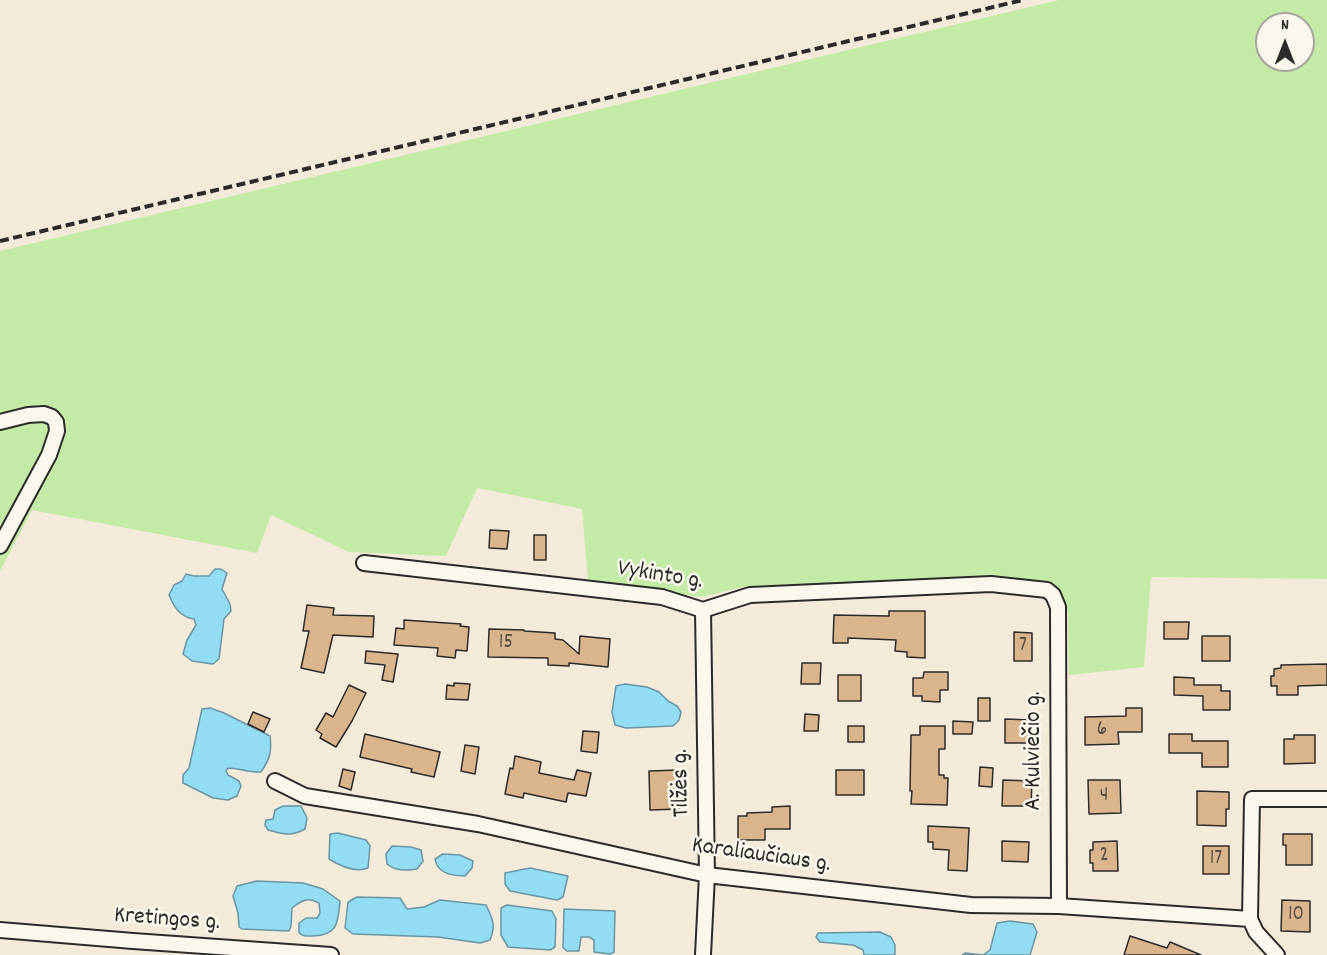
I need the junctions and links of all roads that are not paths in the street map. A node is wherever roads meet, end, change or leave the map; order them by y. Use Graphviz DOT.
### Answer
graph roads {
  1 [pos="0,422"];
  2 [pos="0,546"];
  3 [pos="364,563"];
  4 [pos="1053,595"];
  5 [pos="703,610"];
  6 [pos="275,781"];
  7 [pos="1327,799"];
  8 [pos="707,875"];
  9 [pos="1059,906"];
  10 [pos="1250,919"];
  11 [pos="0,930"];
  12 [pos="132,948"];
  13 [pos="331,955"];
  14 [pos="703,955"];
  15 [pos="1277,955"];
  1 -- 2 [label="street"];
  3 -- 5 [label="street, Vykinto g."];
  4 -- 5 [label="street, Vykinto g."];
  4 -- 9 [label="street, A. Kulviečio g."];
  5 -- 8 [label="street, Tilžės g."];
  6 -- 8 [label="street, Karaliaučiaus g."];
  7 -- 10 [label="street"];
  8 -- 9 [label="street, Karaliaučiaus g."];
  8 -- 14 [label="street, Tilžės g."];
  9 -- 10 [label="street, Karaliaučiaus g."];
  10 -- 15 [label="street"];
  11 -- 12 [label="street, Kretingos g."];
  12 -- 13 [label="street, Kretingos g."];
}
